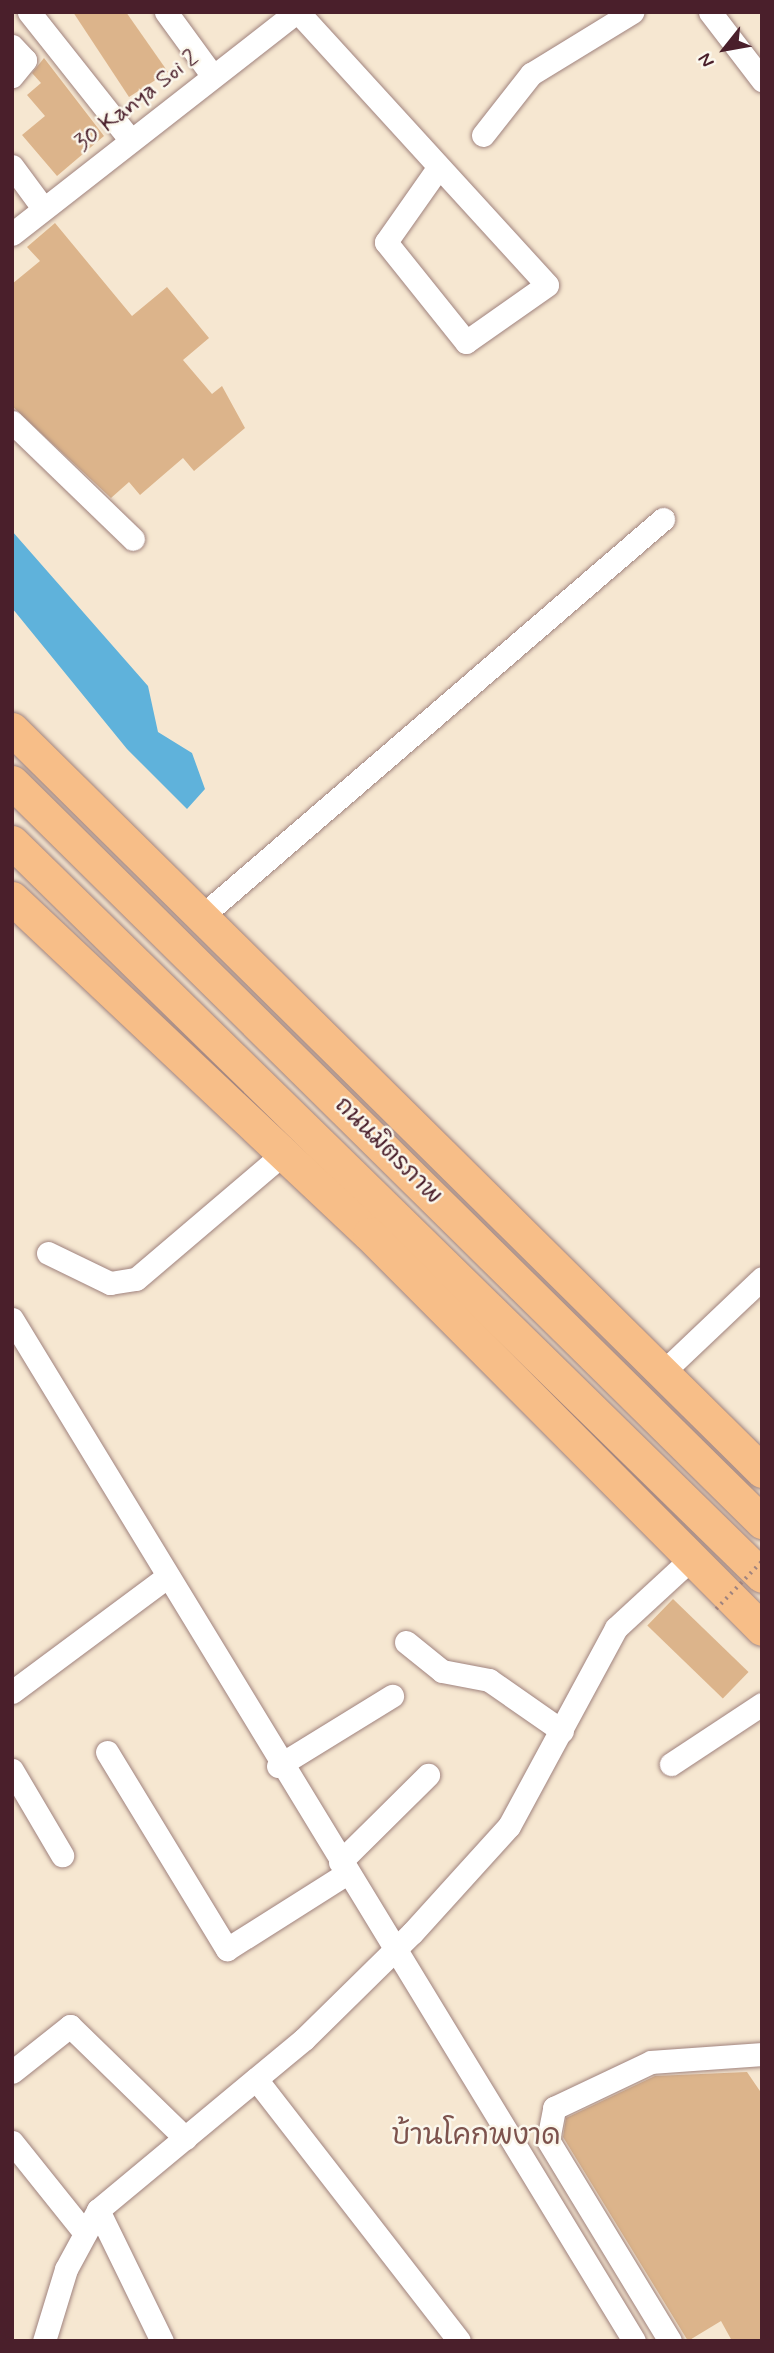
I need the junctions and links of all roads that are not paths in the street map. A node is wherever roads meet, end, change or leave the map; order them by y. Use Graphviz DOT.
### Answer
graph roads {
  1 [pos="29,12"];
  2 [pos="166,12"];
  3 [pos="297,12"];
  4 [pos="632,12"];
  5 [pos="710,12"];
  6 [pos="12,46"];
  7 [pos="212,75"];
  8 [pos="12,76"];
  9 [pos="762,80"];
  10 [pos="483,135"];
  11 [pos="129,138"];
  12 [pos="12,166"];
  13 [pos="438,168"];
  14 [pos="43,208"];
  15 [pos="12,234"];
  16 [pos="12,422"];
  17 [pos="663,519"];
  18 [pos="133,539"];
  19 [pos="12,729"];
  20 [pos="12,782"];
  21 [pos="12,842"];
  22 [pos="12,898"];
  23 [pos="203,915"];
  24 [pos="284,1153"];
  25 [pos="487,1250"];
  26 [pos="48,1252"];
  27 [pos="456,1278"];
  28 [pos="762,1278"];
  29 [pos="12,1320"];
  30 [pos="619,1332"];
  31 [pos="662,1374"];
  32 [pos="549,1415"];
  33 [pos="760,1464"];
  34 [pos="762,1522"];
  35 [pos="680,1569"];
  36 [pos="168,1576"];
  37 [pos="762,1576"];
  38 [pos="762,1629"];
  39 [pos="406,1642"];
  40 [pos="12,1692"];
  41 [pos="392,1696"];
  42 [pos="762,1704"];
  43 [pos="562,1731"];
  44 [pos="107,1752"];
  45 [pos="671,1764"];
  46 [pos="278,1766"];
  47 [pos="12,1770"];
  48 [pos="428,1774"];
  49 [pos="62,1855"];
  50 [pos="343,1868"];
  51 [pos="397,1948"];
  52 [pos="762,2054"];
  53 [pos="12,2072"];
  54 [pos="256,2079"];
  55 [pos="185,2138"];
  56 [pos="12,2142"];
  57 [pos="98,2210"];
  58 [pos="84,2232"];
  59 [pos="44,2341"];
  60 [pos="162,2341"];
  61 [pos="459,2341"];
  62 [pos="634,2341"];
  63 [pos="670,2341"];
  1 -- 11 [label="street"];
  2 -- 7 [label="street"];
  3 -- 7 [label="street, 30 Kanya Soi 2"];
  3 -- 13 [label="street"];
  4 -- 10 [label="street"];
  5 -- 9 [label="street"];
  6 -- 8 [label="street"];
  7 -- 11 [label="street, 30 Kanya Soi 2"];
  11 -- 14 [label="street, 30 Kanya Soi 2"];
  12 -- 14 [label="street"];
  13 -- 13 [label="street"];
  14 -- 15 [label="street, 30 Kanya Soi 2"];
  16 -- 18 [label="street"];
  17 -- 23 [label="street"];
  19 -- 23 [label="highway, ถนนมิตรภาพ"];
  20 -- 25 [label="highway, ถนนมิตรภาพ"];
  21 -- 27 [label="highway, ถนนมิตรภาพ"];
  22 -- 24 [label="highway"];
  23 -- 30 [label="highway, ถนนมิตรภาพ"];
  24 -- 26 [label="street"];
  24 -- 32 [label="highway"];
  25 -- 30 [label="highway"];
  25 -- 34 [label="highway, ถนนมิตรภาพ"];
  27 -- 32 [label="highway"];
  27 -- 37 [label="highway, ถนนมิตรภาพ"];
  28 -- 31 [label="street"];
  29 -- 36 [label="street"];
  30 -- 31 [label="highway, ถนนมิตรภาพ"];
  31 -- 33 [label="highway, ถนนมิตรภาพ"];
  32 -- 38 [label="highway"];
  35 -- 43 [label="street"];
  36 -- 40 [label="street"];
  36 -- 46 [label="street"];
  39 -- 43 [label="street"];
  41 -- 46 [label="street"];
  42 -- 45 [label="street"];
  43 -- 51 [label="street"];
  44 -- 50 [label="street"];
  46 -- 50 [label="street"];
  47 -- 49 [label="street"];
  48 -- 50 [label="street"];
  50 -- 51 [label="street"];
  51 -- 54 [label="street"];
  51 -- 62 [label="street"];
  52 -- 63 [label="street"];
  53 -- 55 [label="street"];
  54 -- 55 [label="street"];
  54 -- 61 [label="street"];
  55 -- 57 [label="street"];
  56 -- 58 [label="street"];
  57 -- 58 [label="street"];
  57 -- 60 [label="street"];
  58 -- 59 [label="street"];
}
